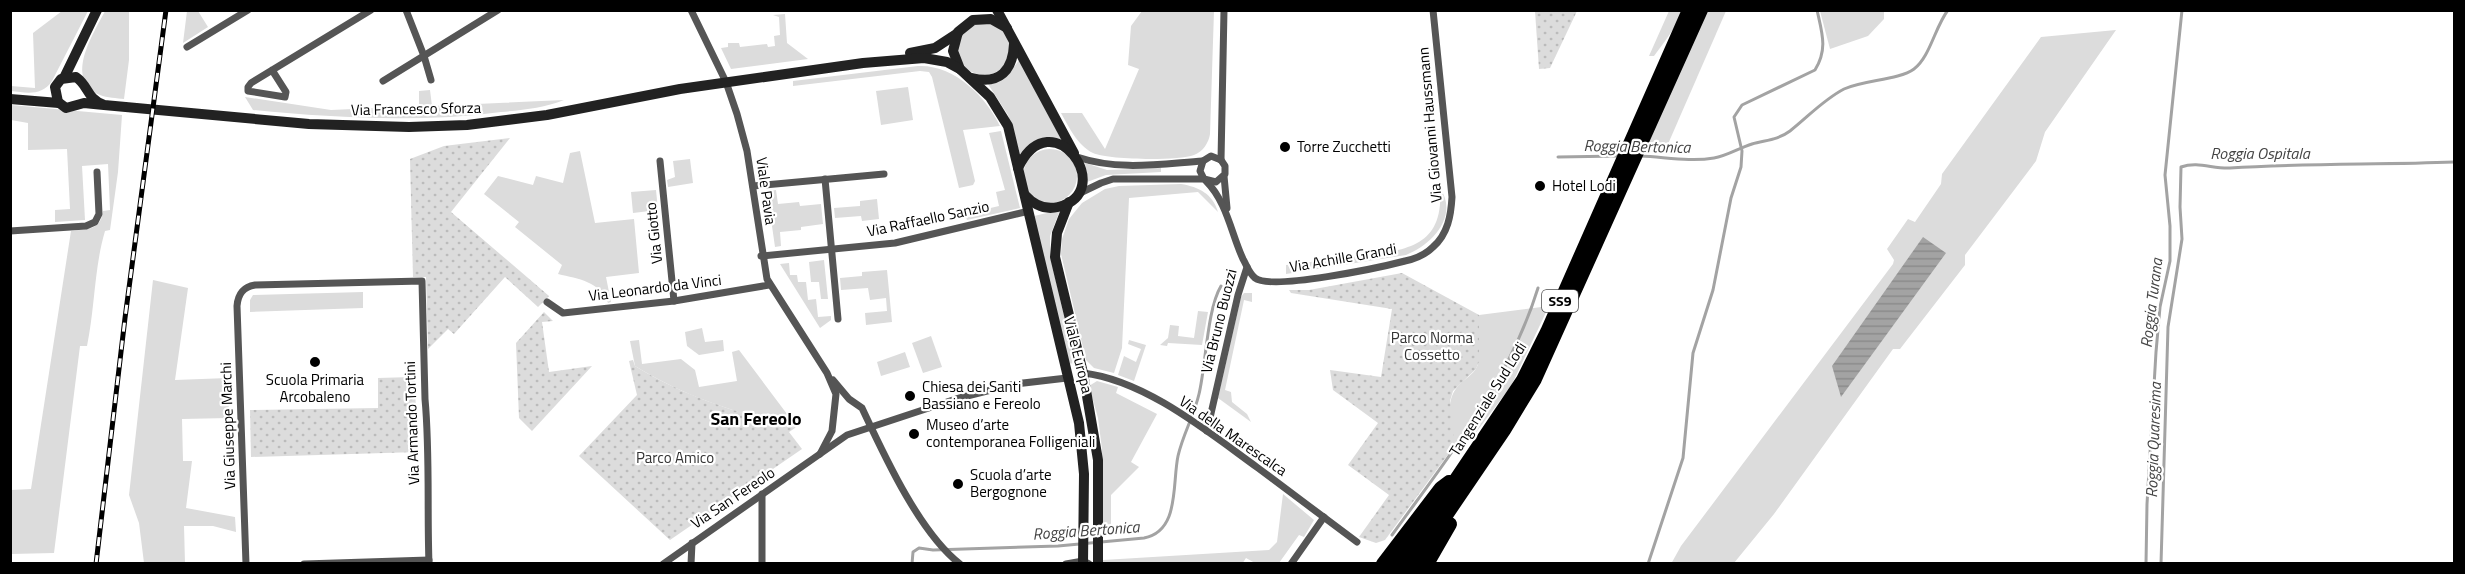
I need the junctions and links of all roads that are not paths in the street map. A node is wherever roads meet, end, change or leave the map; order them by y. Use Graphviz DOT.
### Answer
graph roads {
  1 [pos="97,10"];
  2 [pos="248,10"];
  3 [pos="371,10"];
  4 [pos="406,10"];
  5 [pos="498,10"];
  6 [pos="691,10"];
  7 [pos="970,10"];
  8 [pos="997,10"];
  9 [pos="1224,10"];
  10 [pos="1433,10"];
  11 [pos="1689,10"];
  12 [pos="1701,10"];
  13 [pos="962,28"];
  14 [pos="1007,28"];
  15 [pos="1014,44"];
  16 [pos="187,47"];
  17 [pos="424,56"];
  18 [pos="72,62"];
  19 [pos="863,63"];
  20 [pos="960,69"];
  21 [pos="272,70"];
  22 [pos="76,77"];
  23 [pos="64,78"];
  24 [pos="972,78"];
  25 [pos="431,80"];
  26 [pos="383,81"];
  27 [pos="726,81"];
  28 [pos="55,87"];
  29 [pos="86,89"];
  30 [pos="10,99"];
  31 [pos="27,100"];
  32 [pos="58,103"];
  33 [pos="81,104"];
  34 [pos="104,105"];
  35 [pos="1221,129"];
  36 [pos="1635,145"];
  37 [pos="1075,155"];
  38 [pos="1206,159"];
  39 [pos="1221,160"];
  40 [pos="660,161"];
  41 [pos="1018,168"];
  42 [pos="1625,168"];
  43 [pos="97,172"];
  44 [pos="884,174"];
  45 [pos="1224,176"];
  46 [pos="825,179"];
  47 [pos="1205,180"];
  48 [pos="753,186"];
  49 [pos="1025,195"];
  50 [pos="1073,198"];
  51 [pos="1047,208"];
  52 [pos="1029,211"];
  53 [pos="1228,220"];
  54 [pos="10,231"];
  55 [pos="1443,237"];
  56 [pos="832,249"];
  57 [pos="761,256"];
  58 [pos="1247,267"];
  59 [pos="769,285"];
  60 [pos="243,290"];
  61 [pos="674,301"];
  62 [pos="547,302"];
  63 [pos="838,319"];
  64 [pos="824,369"];
  65 [pos="1083,373"];
  66 [pos="1067,378"];
  67 [pos="853,402"];
  68 [pos="834,410"];
  69 [pos="864,413"];
  70 [pos="832,421"];
  71 [pos="872,428"];
  72 [pos="1207,430"];
  73 [pos="859,432"];
  74 [pos="847,435"];
  75 [pos="882,448"];
  76 [pos="820,454"];
  77 [pos="1479,468"];
  78 [pos="1461,474"];
  79 [pos="762,494"];
  80 [pos="1324,517"];
  81 [pos="1357,542"];
  82 [pos="692,543"];
  83 [pos="429,562"];
  84 [pos="1085,563"];
  85 [pos="1428,563"];
  86 [pos="246,564"];
  87 [pos="304,564"];
  88 [pos="663,564"];
  89 [pos="692,564"];
  90 [pos="762,564"];
  91 [pos="960,564"];
  92 [pos="1066,564"];
  93 [pos="1098,564"];
  94 [pos="1291,564"];
  95 [pos="1383,564"];
  96 [pos="1399,564"];
  97 [pos="1413,564"];
  1 -- 18 [label="street, Via Francesco Sforza"];
  2 -- 16 [label="street"];
  3 -- 21 [label="street"];
  4 -- 17 [label="street"];
  5 -- 17 [label="street"];
  6 -- 27 [label="street, Viale Pavia"];
  7 -- 13 [label="street"];
  8 -- 14 [label="street, Viale Europa"];
  9 -- 35 [label="street"];
  10 -- 55 [label="street, Via Giovanni Haussmann"];
  11 -- 36 [label="highway, Tangenziale Sud Lodi / SS9"];
  12 -- 36 [label="highway, Tangenziale Sud Lodi / SS9"];
  13 -- 14 [label="street"];
  13 -- 19 [label="street"];
  13 -- 20 [label="street"];
  14 -- 15 [label="street, Viale Europa"];
  15 -- 24 [label="street"];
  15 -- 37 [label="street, Viale Europa"];
  17 -- 25 [label="street"];
  17 -- 26 [label="street"];
  18 -- 22 [label="street"];
  18 -- 23 [label="street, Via Francesco Sforza"];
  19 -- 20 [label="street, Viale Europa"];
  19 -- 27 [label="street, Via Francesco Sforza"];
  20 -- 24 [label="street, Viale Europa"];
  21 -- 21 [label="street"];
  22 -- 23 [label="street"];
  22 -- 29 [label="street"];
  23 -- 28 [label="street, Via Francesco Sforza"];
  24 -- 41 [label="street, Viale Europa"];
  27 -- 34 [label="street, Via Francesco Sforza"];
  27 -- 48 [label="street, Viale Pavia"];
  28 -- 31 [label="street, Via Francesco Sforza"];
  28 -- 32 [label="street"];
  29 -- 33 [label="street"];
  29 -- 34 [label="street"];
  30 -- 31 [label="street, Via Francesco Sforza"];
  31 -- 32 [label="street, Via Francesco Sforza"];
  32 -- 33 [label="street, Via Francesco Sforza"];
  33 -- 34 [label="street, Via Francesco Sforza"];
  35 -- 38 [label="street"];
  35 -- 39 [label="street"];
  36 -- 42 [label="highway, Tangenziale Sud Lodi / SS9"];
  37 -- 38 [label="street"];
  37 -- 41 [label="street"];
  37 -- 50 [label="street, Viale Europa"];
  38 -- 39 [label="street"];
  38 -- 47 [label="street"];
  39 -- 45 [label="street"];
  40 -- 61 [label="street, Via Giotto"];
  41 -- 49 [label="street, Viale Europa"];
  42 -- 77 [label="highway, Tangenziale Sud Lodi / SS9"];
  42 -- 78 [label="highway, Tangenziale Sud Lodi / SS9"];
  43 -- 54 [label="street"];
  44 -- 46 [label="street"];
  45 -- 47 [label="street"];
  45 -- 53 [label="street, Via Bruno Buozzi"];
  46 -- 48 [label="street"];
  46 -- 56 [label="street"];
  47 -- 50 [label="street"];
  47 -- 53 [label="street, Via Bruno Buozzi"];
  48 -- 57 [label="street, Viale Pavia"];
  49 -- 51 [label="street"];
  49 -- 52 [label="street, Viale Europa"];
  50 -- 51 [label="street"];
  50 -- 65 [label="street, Viale Europa"];
  51 -- 52 [label="street"];
  52 -- 56 [label="street, Via Raffaello Sanzio"];
  52 -- 66 [label="street, Viale Europa"];
  53 -- 58 [label="street, Via Bruno Buozzi"];
  55 -- 58 [label="street, Via Achille Grandi"];
  56 -- 57 [label="street, Via Raffaello Sanzio"];
  56 -- 63 [label="street"];
  57 -- 59 [label="street, Viale Pavia"];
  58 -- 72 [label="street, Via Bruno Buozzi"];
  59 -- 61 [label="street, Via Leonardo da Vinci"];
  59 -- 64 [label="street, Viale Pavia"];
  60 -- 83 [label="street, Via Armando Tortini"];
  60 -- 86 [label="street, Via Giuseppe Marchi"];
  61 -- 62 [label="street, Via Leonardo da Vinci"];
  64 -- 67 [label="street, Viale Pavia"];
  64 -- 68 [label="street, Viale Pavia"];
  65 -- 72 [label="street, Via della Marescalca"];
  65 -- 93 [label="street, Viale Europa"];
  66 -- 71 [label="street"];
  66 -- 84 [label="street, Viale Europa"];
  67 -- 68 [label="street"];
  67 -- 69 [label="street, Viale Pavia"];
  68 -- 70 [label="street"];
  69 -- 71 [label="street, Viale Pavia"];
  69 -- 73 [label="street"];
  70 -- 74 [label="street"];
  70 -- 76 [label="street"];
  71 -- 73 [label="street, Via San Fereolo"];
  71 -- 75 [label="street, Viale Pavia"];
  72 -- 80 [label="street, Via della Marescalca"];
  73 -- 74 [label="street, Via San Fereolo"];
  73 -- 75 [label="street, Viale Pavia"];
  74 -- 76 [label="street, Via San Fereolo"];
  75 -- 91 [label="street, Viale Pavia"];
  76 -- 79 [label="street, Via San Fereolo"];
  77 -- 85 [label="highway"];
  77 -- 97 [label="highway, Tangenziale Sud Lodi / SS9"];
  78 -- 95 [label="highway"];
  78 -- 96 [label="highway, Tangenziale Sud Lodi / SS9"];
  79 -- 82 [label="street, Via San Fereolo"];
  79 -- 90 [label="street"];
  80 -- 81 [label="street, Via della Marescalca"];
  80 -- 94 [label="street"];
  82 -- 88 [label="street, Via San Fereolo"];
  82 -- 89 [label="street"];
  83 -- 87 [label="street"];
  84 -- 92 [label="street, Viale Europa"];
}
